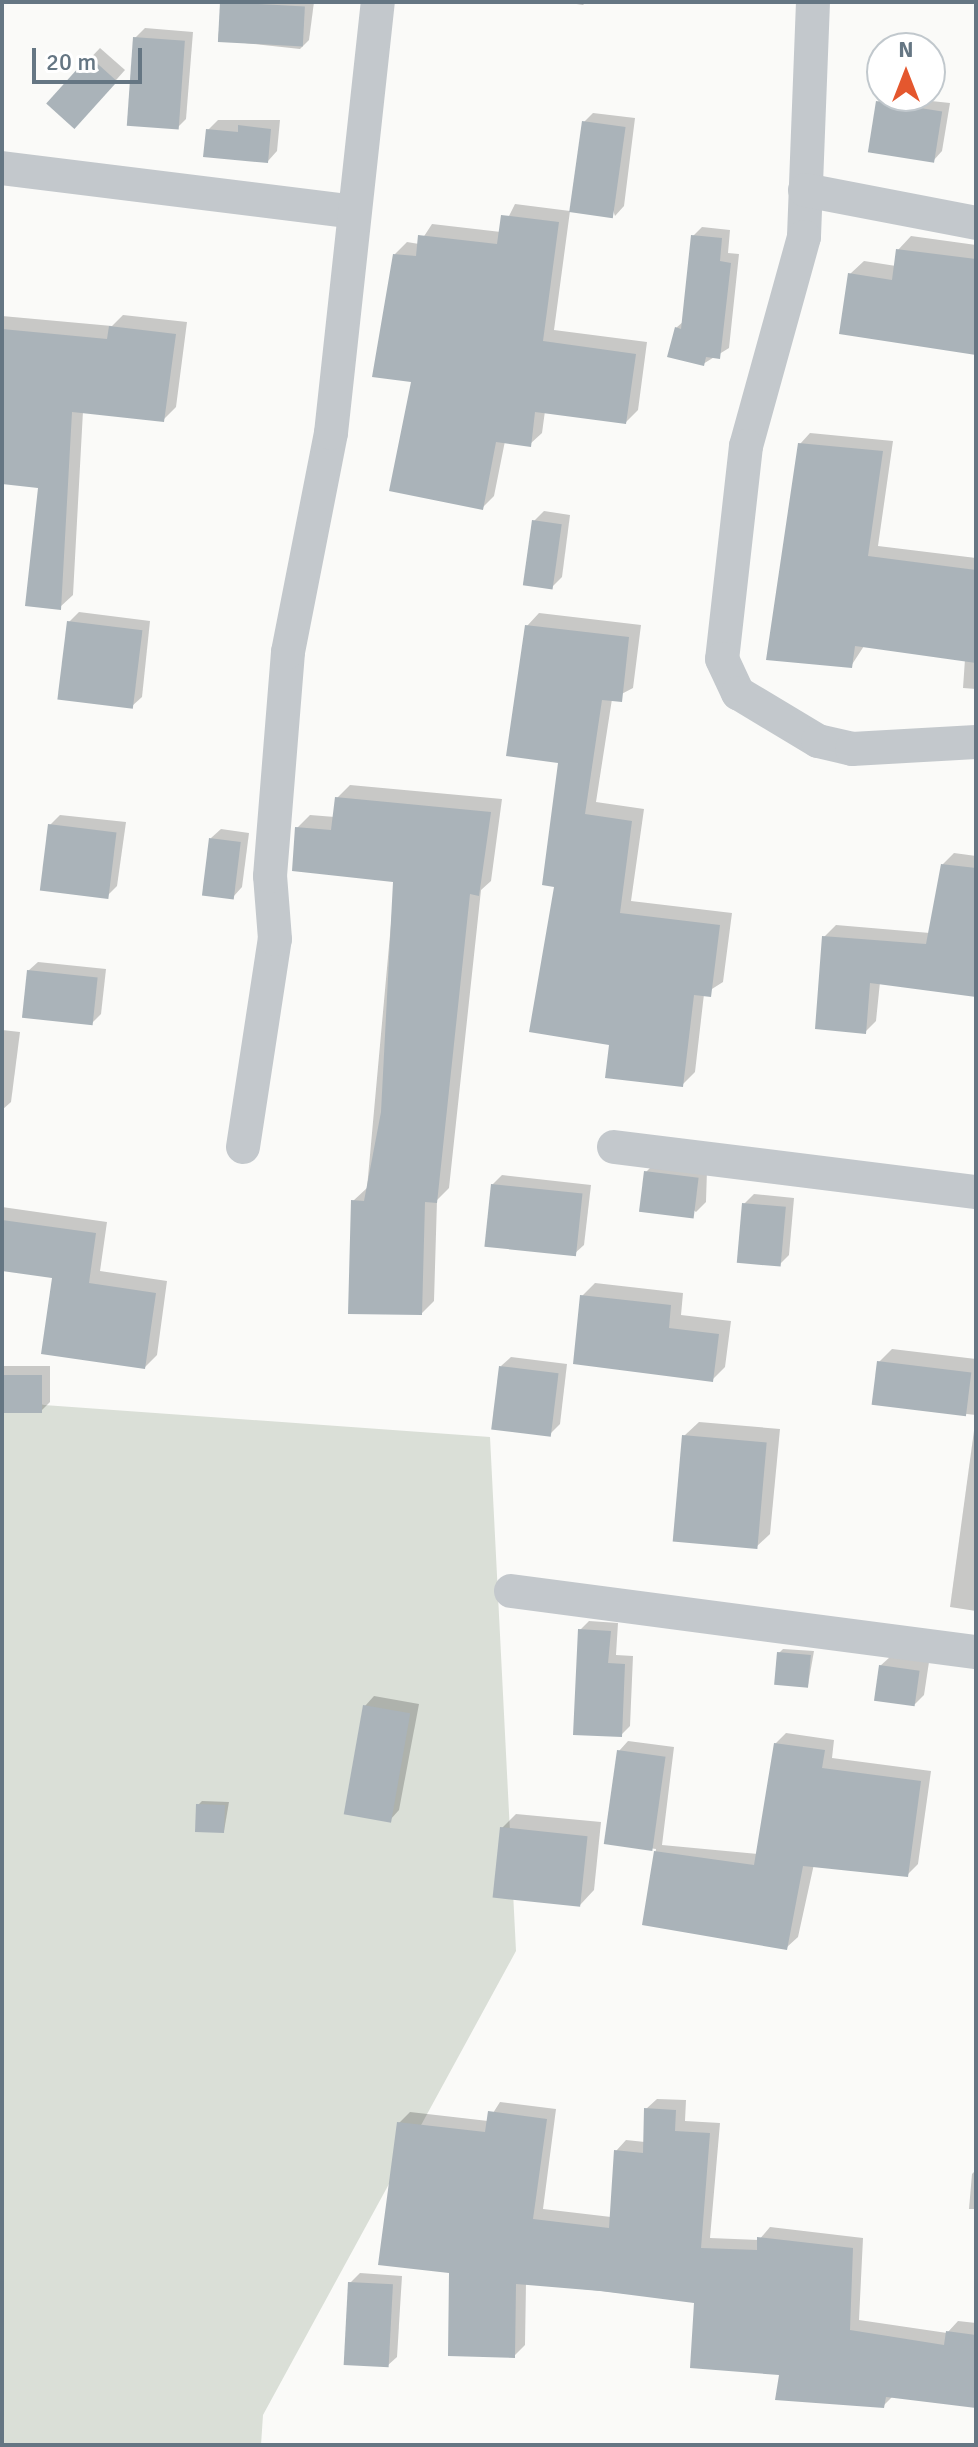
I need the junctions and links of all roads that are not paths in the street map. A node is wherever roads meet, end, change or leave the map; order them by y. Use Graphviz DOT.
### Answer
graph roads {
  1 [pos="378,2"];
  2 [pos="813,2"];
  3 [pos="2,168"];
  4 [pos="805,190"];
  5 [pos="354,212"];
  6 [pos="976,223"];
  7 [pos="976,742"];
  8 [pos="243,1147"];
  9 [pos="614,1147"];
  10 [pos="976,1192"];
  11 [pos="511,1591"];
  12 [pos="976,1652"];
  1 -- 5 [label="street"];
  2 -- 4 [label="street"];
  3 -- 5 [label="street"];
  4 -- 6 [label="street"];
  4 -- 7 [label="street"];
  5 -- 8 [label="street"];
  9 -- 10 [label="street"];
  11 -- 12 [label="street"];
}
